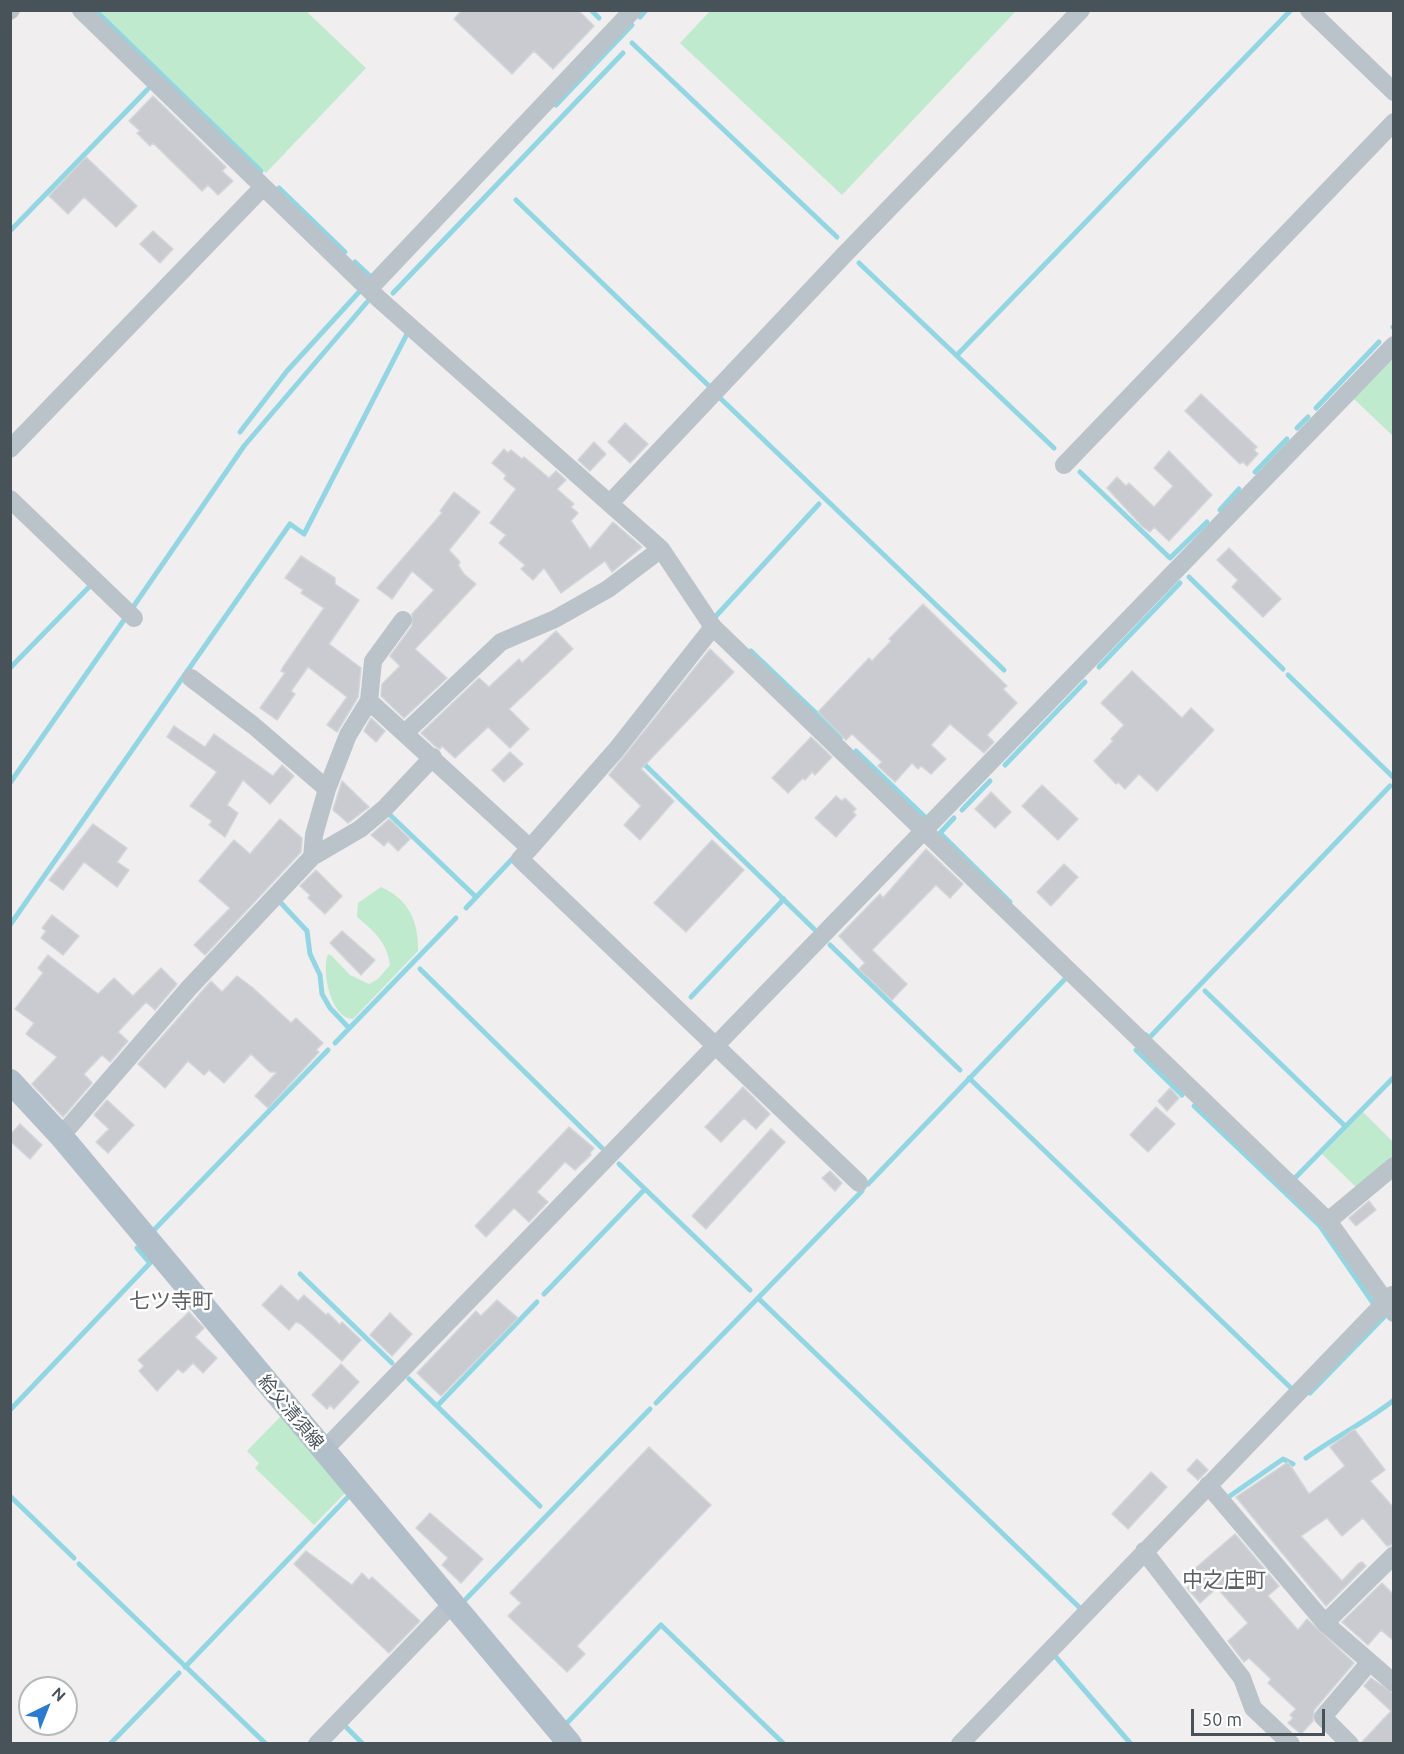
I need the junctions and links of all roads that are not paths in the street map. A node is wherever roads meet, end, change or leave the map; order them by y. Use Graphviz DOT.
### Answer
graph roads {
  1 [pos="81,10"];
  2 [pos="633,10"];
  3 [pos="1081,10"];
  4 [pos="1309,10"];
  5 [pos="1394,92"];
  6 [pos="1394,122"];
  7 [pos="263,186"];
  8 [pos="369,288"];
  9 [pos="1394,345"];
  10 [pos="10,449"];
  11 [pos="1064,465"];
  12 [pos="10,499"];
  13 [pos="610,503"];
  14 [pos="661,549"];
  15 [pos="135,618"];
  16 [pos="403,620"];
  17 [pos="713,627"];
  18 [pos="191,678"];
  19 [pos="369,701"];
  20 [pos="406,732"];
  21 [pos="433,757"];
  22 [pos="327,789"];
  23 [pos="923,831"];
  24 [pos="530,848"];
  25 [pos="312,857"];
  26 [pos="718,1045"];
  27 [pos="10,1081"];
  28 [pos="61,1136"];
  29 [pos="1394,1166"];
  30 [pos="859,1183"];
  31 [pos="1328,1221"];
  32 [pos="1391,1303"];
  33 [pos="323,1451"];
  34 [pos="1208,1485"];
  35 [pos="1144,1551"];
  36 [pos="1394,1555"];
  37 [pos="453,1603"];
  38 [pos="1325,1623"];
  39 [pos="1369,1663"];
  40 [pos="1394,1683"];
  41 [pos="317,1743"];
  42 [pos="570,1743"];
  43 [pos="960,1743"];
  44 [pos="1290,1743"];
  45 [pos="1350,1743"];
  1 -- 7 [label="street"];
  2 -- 8 [label="street"];
  3 -- 13 [label="street"];
  4 -- 5 [label="street"];
  6 -- 11 [label="street"];
  7 -- 8 [label="street"];
  7 -- 10 [label="street"];
  8 -- 13 [label="street"];
  9 -- 23 [label="street"];
  12 -- 15 [label="street"];
  13 -- 14 [label="street"];
  14 -- 17 [label="street"];
  14 -- 20 [label="street"];
  16 -- 19 [label="street"];
  17 -- 23 [label="street"];
  17 -- 24 [label="street"];
  18 -- 22 [label="street"];
  19 -- 20 [label="street"];
  19 -- 22 [label="street"];
  20 -- 21 [label="street"];
  21 -- 24 [label="street"];
  21 -- 25 [label="street"];
  22 -- 25 [label="street"];
  23 -- 26 [label="street"];
  23 -- 31 [label="street"];
  24 -- 26 [label="street"];
  25 -- 28 [label="street"];
  26 -- 30 [label="street"];
  26 -- 33 [label="street"];
  27 -- 28 [label="main road, 給父清須線"];
  28 -- 33 [label="main road, 給父清須線"];
  29 -- 31 [label="street"];
  31 -- 32 [label="street"];
  32 -- 34 [label="street"];
  33 -- 37 [label="main road, 給父清須線"];
  34 -- 35 [label="street"];
  34 -- 38 [label="street"];
  35 -- 43 [label="street"];
  35 -- 44 [label="street"];
  36 -- 38 [label="street"];
  37 -- 41 [label="street"];
  37 -- 42 [label="main road, 給父清須線"];
  38 -- 39 [label="street"];
  39 -- 40 [label="street"];
  39 -- 45 [label="street"];
}
